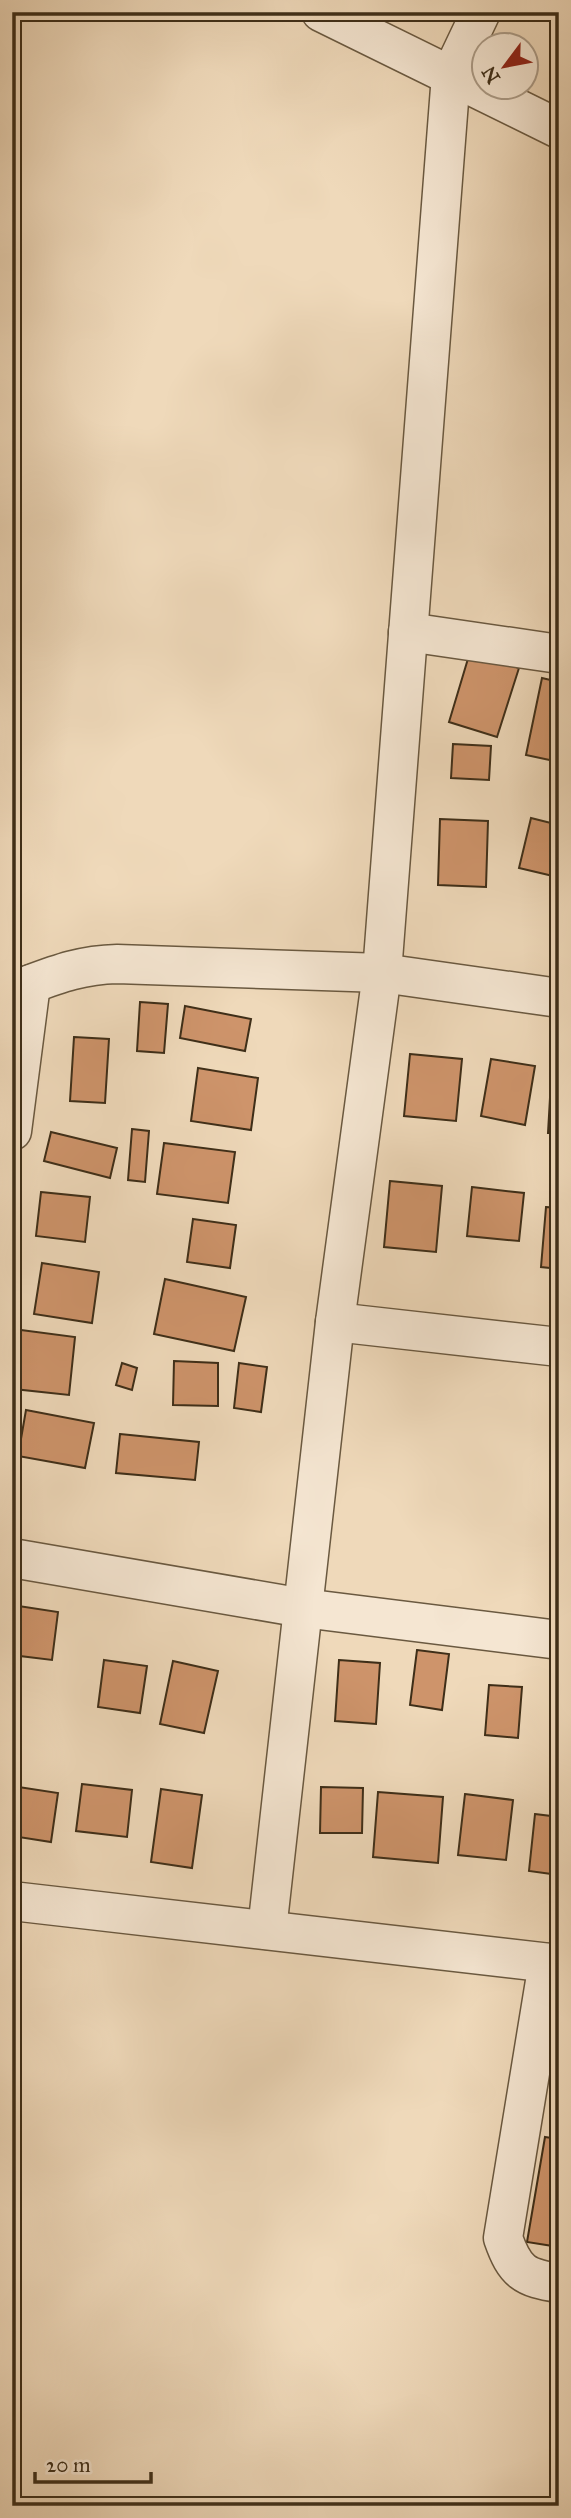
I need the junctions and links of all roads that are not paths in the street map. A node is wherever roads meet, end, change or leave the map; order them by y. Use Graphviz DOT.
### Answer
graph roads {
  1 [pos="321,12"];
  2 [pos="481,12"];
  3 [pos="451,75"];
  4 [pos="559,129"];
  5 [pos="408,632"];
  6 [pos="559,654"];
  7 [pos="382,973"];
  8 [pos="22,987"];
  9 [pos="559,998"];
  10 [pos="12,1131"];
  11 [pos="335,1322"];
  12 [pos="559,1347"];
  13 [pos="12,1558"];
  14 [pos="303,1608"];
  15 [pos="559,1640"];
  16 [pos="12,1901"];
  17 [pos="267,1930"];
  18 [pos="554,1963"];
  19 [pos="559,2283"];
  1 -- 3 [label="street"];
  2 -- 3 [label="street"];
  3 -- 4 [label="street"];
  3 -- 5 [label="street"];
  5 -- 6 [label="street"];
  5 -- 7 [label="street"];
  7 -- 8 [label="street"];
  7 -- 9 [label="street"];
  7 -- 11 [label="street"];
  8 -- 10 [label="street"];
  11 -- 12 [label="street"];
  11 -- 14 [label="street"];
  13 -- 14 [label="street"];
  14 -- 15 [label="street"];
  14 -- 17 [label="street"];
  16 -- 17 [label="street"];
  17 -- 18 [label="street"];
  18 -- 19 [label="street"];
}
